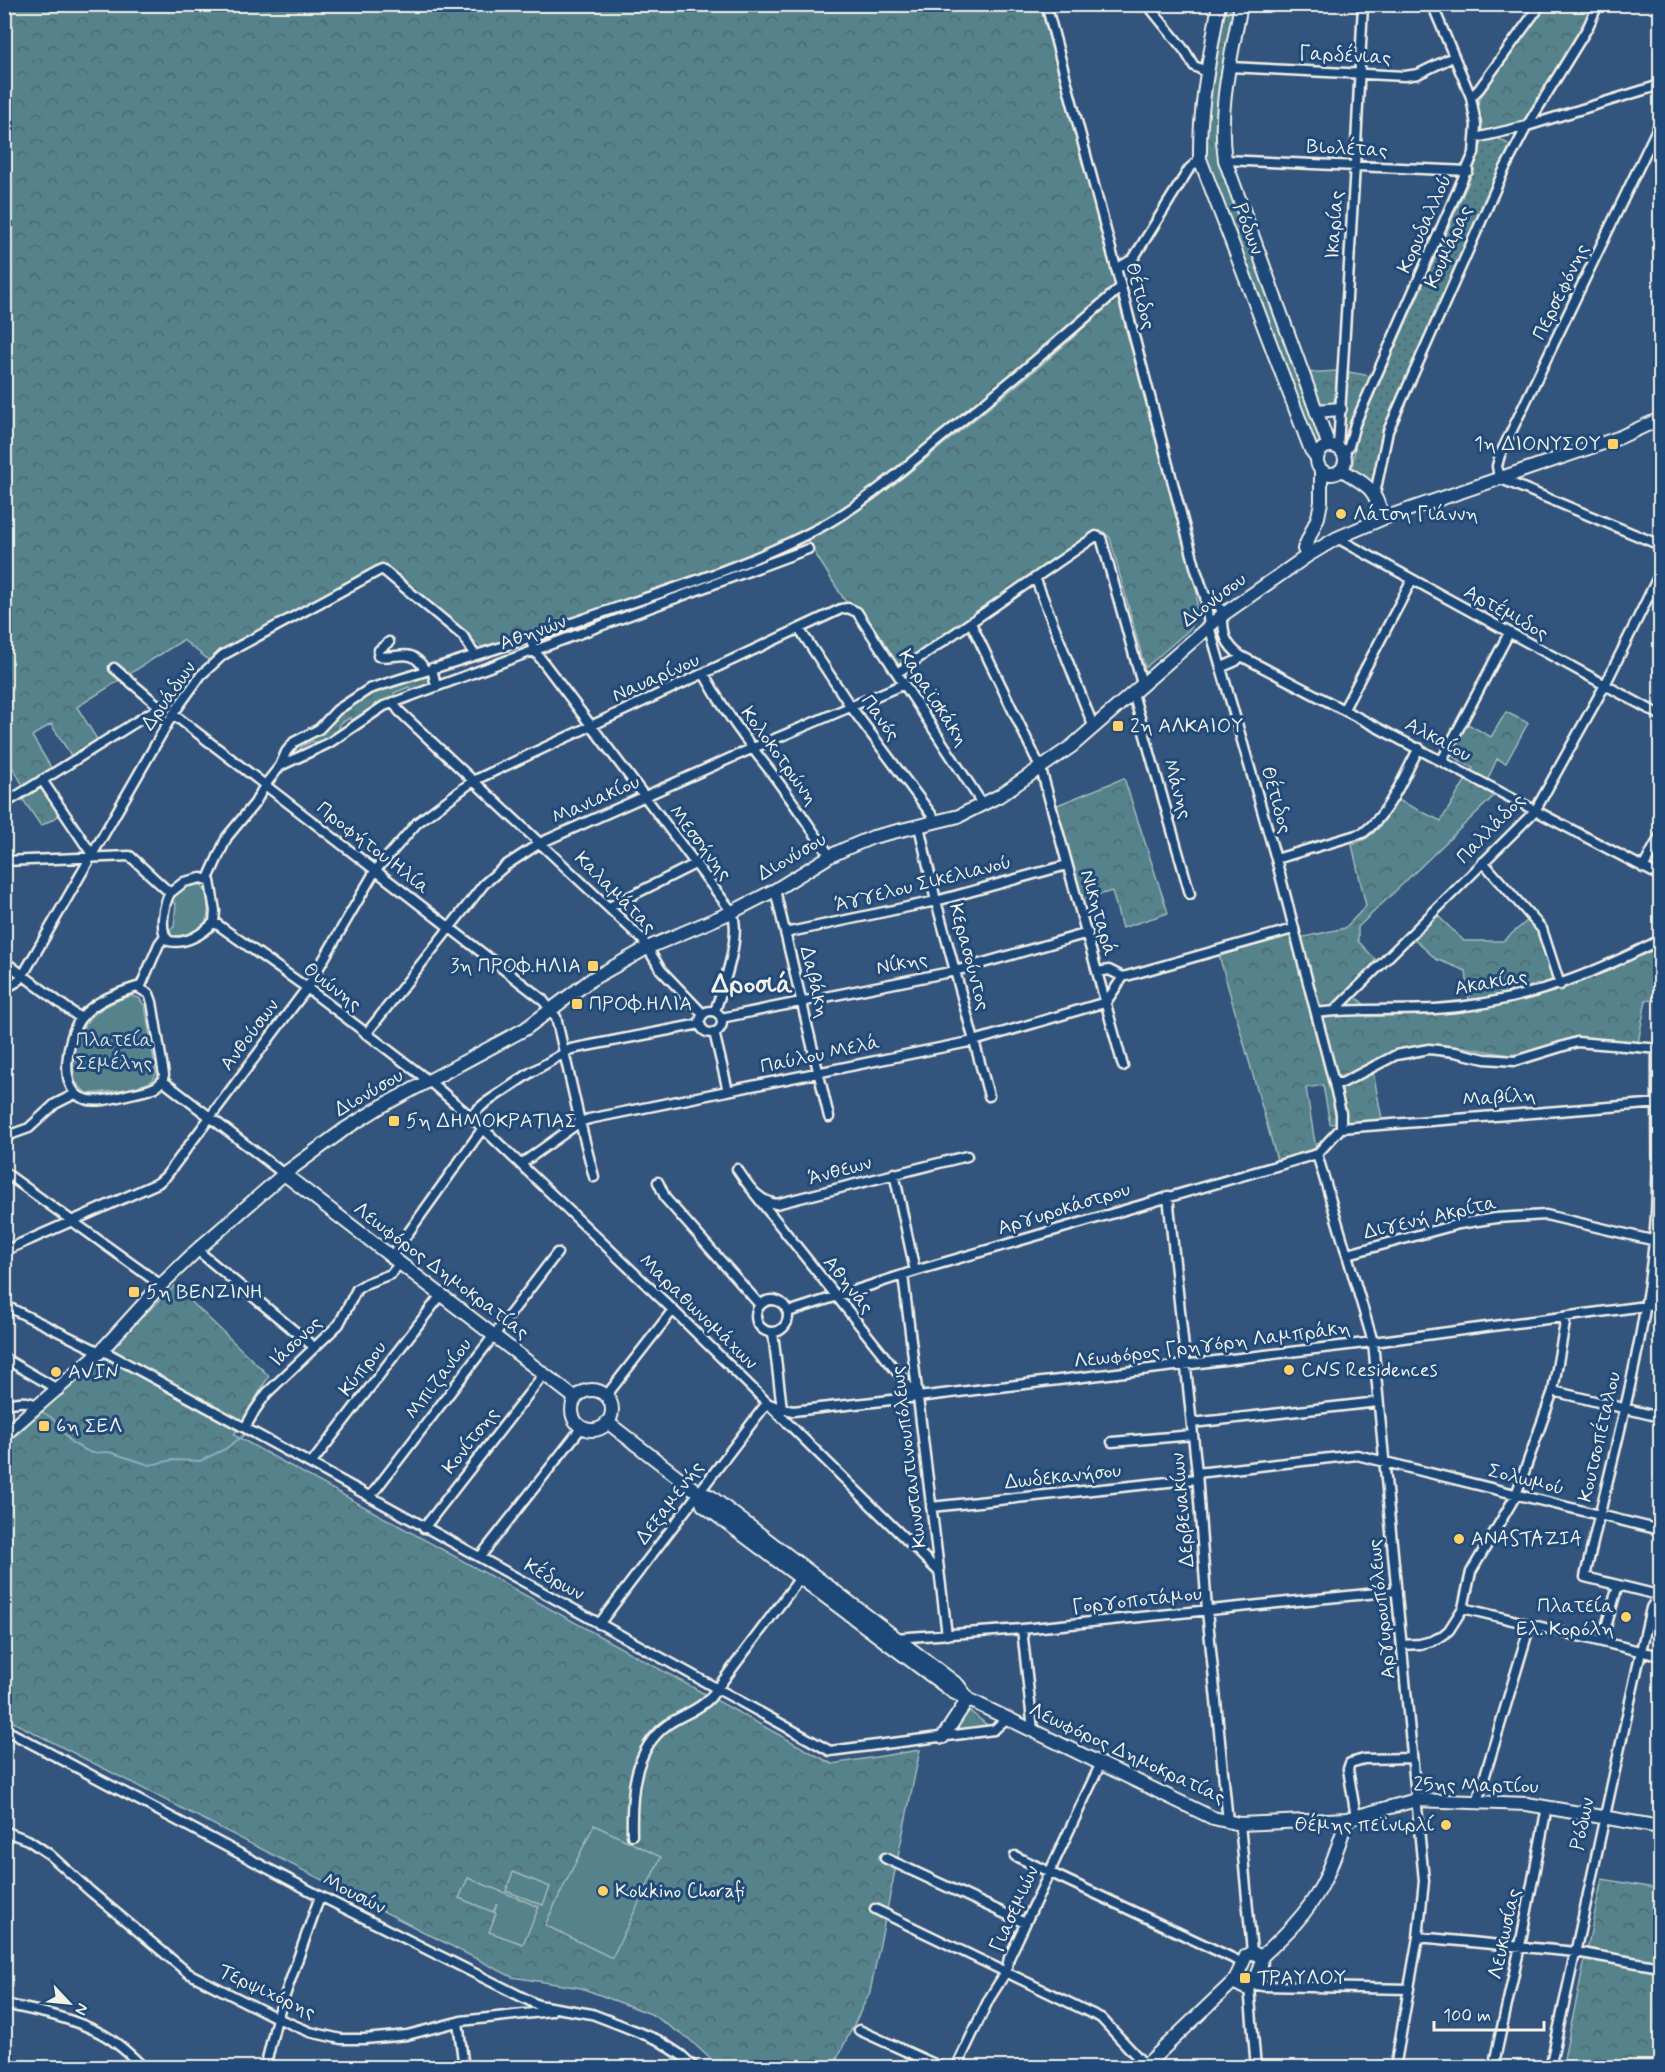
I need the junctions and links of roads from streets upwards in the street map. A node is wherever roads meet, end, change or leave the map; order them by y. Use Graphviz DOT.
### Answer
graph roads {
  1 [pos="1046,4"];
  2 [pos="1147,4"];
  3 [pos="1219,4"];
  4 [pos="1241,4"];
  5 [pos="1363,4"];
  6 [pos="1432,4"];
  7 [pos="1529,4"];
  8 [pos="1598,4"];
  9 [pos="1538,8"];
  10 [pos="1453,57"];
  11 [pos="1230,67"];
  12 [pos="1207,72"];
  13 [pos="1359,74"];
  14 [pos="1660,85"];
  15 [pos="1471,97"];
  16 [pos="1660,123"];
  17 [pos="1527,126"];
  18 [pos="1476,138"];
  19 [pos="1200,159"];
  20 [pos="1225,160"];
  21 [pos="1355,165"];
  22 [pos="1468,171"];
  23 [pos="1116,269"];
  24 [pos="1121,287"];
  25 [pos="1340,409"];
  26 [pos="1316,411"];
  27 [pos="1660,419"];
  28 [pos="1337,448"];
  29 [pos="1317,458"];
  30 [pos="1322,470"];
  31 [pos="1342,470"];
  32 [pos="1499,478"];
  33 [pos="1375,494"];
  34 [pos="1384,518"];
  35 [pos="1336,538"];
  36 [pos="1660,544"];
  37 [pos="808,549"];
  38 [pos="1307,556"];
  39 [pos="1660,573"];
  40 [pos="1036,580"];
  41 [pos="1412,580"];
  42 [pos="1205,596"];
  43 [pos="853,609"];
  44 [pos="1221,616"];
  45 [pos="971,624"];
  46 [pos="1209,626"];
  47 [pos="800,630"];
  48 [pos="1509,633"];
  49 [pos="526,639"];
  50 [pos="389,642"];
  51 [pos="534,650"];
  52 [pos="474,654"];
  53 [pos="1241,656"];
  54 [pos="1222,667"];
  55 [pos="114,668"];
  56 [pos="428,669"];
  57 [pos="897,673"];
  58 [pos="705,674"];
  59 [pos="904,684"];
  60 [pos="1605,685"];
  61 [pos="436,686"];
  62 [pos="1137,688"];
  63 [pos="393,702"];
  64 [pos="851,707"];
  65 [pos="1344,709"];
  66 [pos="173,714"];
  67 [pos="1660,715"];
  68 [pos="590,725"];
  69 [pos="1094,728"];
  70 [pos="751,748"];
  71 [pos="1419,748"];
  72 [pos="1442,760"];
  73 [pos="280,766"];
  74 [pos="1041,769"];
  75 [pos="42,780"];
  76 [pos="473,781"];
  77 [pos="265,785"];
  78 [pos="644,798"];
  79 [pos="4,804"];
  80 [pos="983,805"];
  81 [pos="1535,811"];
  82 [pos="937,822"];
  83 [pos="920,826"];
  84 [pos="1660,836"];
  85 [pos="540,843"];
  86 [pos="89,856"];
  87 [pos="830,856"];
  88 [pos="1276,859"];
  89 [pos="4,861"];
  90 [pos="1483,862"];
  91 [pos="695,864"];
  92 [pos="1067,864"];
  93 [pos="1643,868"];
  94 [pos="375,871"];
  95 [pos="1660,876"];
  96 [pos="208,879"];
  97 [pos="775,890"];
  98 [pos="170,893"];
  99 [pos="1190,894"];
  100 [pos="936,901"];
  101 [pos="609,907"];
  102 [pos="732,912"];
  103 [pos="214,922"];
  104 [pos="450,927"];
  105 [pos="1293,929"];
  106 [pos="785,933"];
  107 [pos="1088,933"];
  108 [pos="165,936"];
  109 [pos="1660,940"];
  110 [pos="647,948"];
  111 [pos="4,961"];
  112 [pos="955,971"];
  113 [pos="1098,972"];
  114 [pos="23,975"];
  115 [pos="1123,977"];
  116 [pos="1560,985"];
  117 [pos="140,988"];
  118 [pos="307,988"];
  119 [pos="4,989"];
  120 [pos="802,1002"];
  121 [pos="1106,1002"];
  122 [pos="551,1010"];
  123 [pos="715,1011"];
  124 [pos="1334,1011"];
  125 [pos="1316,1013"];
  126 [pos="703,1014"];
  127 [pos="80,1018"];
  128 [pos="722,1018"];
  129 [pos="700,1024"];
  130 [pos="714,1032"];
  131 [pos="366,1034"];
  132 [pos="974,1041"];
  133 [pos="1659,1049"];
  134 [pos="564,1053"];
  135 [pos="1123,1066"];
  136 [pos="819,1073"];
  137 [pos="163,1081"];
  138 [pos="429,1082"];
  139 [pos="1334,1083"];
  140 [pos="728,1091"];
  141 [pos="75,1094"];
  142 [pos="989,1096"];
  143 [pos="1658,1104"];
  144 [pos="470,1116"];
  145 [pos="209,1117"];
  146 [pos="829,1117"];
  147 [pos="580,1122"];
  148 [pos="483,1128"];
  149 [pos="1341,1128"];
  150 [pos="4,1137"];
  151 [pos="1317,1154"];
  152 [pos="967,1156"];
  153 [pos="521,1164"];
  154 [pos="737,1169"];
  155 [pos="4,1172"];
  156 [pos="894,1173"];
  157 [pos="284,1174"];
  158 [pos="594,1176"];
  159 [pos="658,1182"];
  160 [pos="754,1193"];
  161 [pos="1167,1196"];
  162 [pos="71,1221"];
  163 [pos="1657,1241"];
  164 [pos="196,1250"];
  165 [pos="4,1251"];
  166 [pos="557,1253"];
  167 [pos="1348,1254"];
  168 [pos="396,1260"];
  169 [pos="915,1270"];
  170 [pos="903,1275"];
  171 [pos="161,1285"];
  172 [pos="441,1295"];
  173 [pos="835,1296"];
  174 [pos="1660,1304"];
  175 [pos="4,1305"];
  176 [pos="760,1305"];
  177 [pos="1646,1305"];
  178 [pos="673,1310"];
  179 [pos="788,1312"];
  180 [pos="1566,1317"];
  181 [pos="773,1333"];
  182 [pos="494,1335"];
  183 [pos="1373,1342"];
  184 [pos="314,1347"];
  185 [pos="101,1351"];
  186 [pos="4,1358"];
  187 [pos="1186,1364"];
  188 [pos="544,1374"];
  189 [pos="59,1390"];
  190 [pos="1553,1391"];
  191 [pos="606,1396"];
  192 [pos="918,1397"];
  193 [pos="575,1398"];
  194 [pos="1378,1402"];
  195 [pos="767,1403"];
  196 [pos="4,1405"];
  197 [pos="40,1406"];
  198 [pos="782,1409"];
  199 [pos="1626,1409"];
  200 [pos="1660,1417"];
  201 [pos="607,1422"];
  202 [pos="1192,1423"];
  203 [pos="582,1427"];
  204 [pos="244,1428"];
  205 [pos="4,1435"];
  206 [pos="1193,1435"];
  207 [pos="1112,1442"];
  208 [pos="1384,1462"];
  209 [pos="311,1464"];
  210 [pos="1197,1476"];
  211 [pos="699,1493"];
  212 [pos="1516,1495"];
  213 [pos="370,1497"];
  214 [pos="931,1507"];
  215 [pos="1599,1515"];
  216 [pos="424,1528"];
  217 [pos="1660,1530"];
  218 [pos="480,1557"];
  219 [pos="939,1572"];
  220 [pos="803,1574"];
  221 [pos="1618,1585"];
  222 [pos="1397,1591"];
  223 [pos="1659,1593"];
  224 [pos="1463,1608"];
  225 [pos="1207,1610"];
  226 [pos="599,1623"];
  227 [pos="1530,1625"];
  228 [pos="1022,1629"];
  229 [pos="947,1635"];
  230 [pos="881,1638"];
  231 [pos="896,1638"];
  232 [pos="1602,1641"];
  233 [pos="1402,1645"];
  234 [pos="1641,1651"];
  235 [pos="1660,1656"];
  236 [pos="716,1689"];
  237 [pos="968,1699"];
  238 [pos="1006,1719"];
  239 [pos="4,1729"];
  240 [pos="1033,1730"];
  241 [pos="943,1737"];
  242 [pos="1412,1758"];
  243 [pos="1101,1763"];
  244 [pos="1416,1800"];
  245 [pos="1477,1802"];
  246 [pos="1547,1807"];
  247 [pos="1351,1818"];
  248 [pos="1605,1818"];
  249 [pos="1234,1823"];
  250 [pos="1660,1827"];
  251 [pos="4,1831"];
  252 [pos="632,1835"];
  253 [pos="1015,1856"];
  254 [pos="885,1858"];
  255 [pos="1049,1873"];
  256 [pos="320,1896"];
  257 [pos="875,1909"];
  258 [pos="1025,1923"];
  259 [pos="1418,1937"];
  260 [pos="1520,1946"];
  261 [pos="1576,1952"];
  262 [pos="1257,1954"];
  263 [pos="1242,1963"];
  264 [pos="1660,1966"];
  265 [pos="1006,1972"];
  266 [pos="1234,1980"];
  267 [pos="1250,1986"];
  268 [pos="1409,1989"];
  269 [pos="4,2004"];
  270 [pos="537,2009"];
  271 [pos="277,2018"];
  272 [pos="458,2022"];
  273 [pos="859,2030"];
  274 [pos="1144,2066"];
  275 [pos="144,2067"];
  276 [pos="265,2067"];
  277 [pos="464,2067"];
  278 [pos="695,2067"];
  279 [pos="943,2067"];
  280 [pos="956,2067"];
  281 [pos="1256,2067"];
  282 [pos="1395,2067"];
  283 [pos="1493,2067"];
  284 [pos="1550,2067"];
  1 -- 23 [label="street, Θέτιδος"];
  2 -- 12 [label="street"];
  3 -- 12 [label="street, Ρόδων"];
  4 -- 11 [label="street, Ρόδων"];
  5 -- 13 [label="street, Ικαρίας"];
  6 -- 10 [label="street, Κορυδαλλού"];
  7 -- 9 [label="street"];
  8 -- 17 [label="street, Κουμάρας"];
  9 -- 15 [label="street"];
  10 -- 13 [label="street, Γαρδένιας"];
  10 -- 15 [label="street, Κορυδαλλού"];
  11 -- 13 [label="street, Γαρδένιας"];
  11 -- 20 [label="street, Ρόδων"];
  12 -- 19 [label="street, Ρόδων"];
  13 -- 21 [label="street, Ικαρίας"];
  14 -- 17 [label="street"];
  15 -- 18 [label="street, Κορυδαλλού"];
  16 -- 32 [label="street, Περσεφόνης"];
  17 -- 18 [label="street"];
  17 -- 33 [label="street, Κουμάρας"];
  18 -- 22 [label="street, Κορυδαλλού"];
  19 -- 23 [label="street"];
  19 -- 29 [label="street, Ρόδων"];
  20 -- 21 [label="street, Βιολέτας"];
  20 -- 26 [label="street, Ρόδων"];
  21 -- 22 [label="street, Βιολέτας"];
  21 -- 25 [label="street, Ικαρίας"];
  22 -- 28 [label="street, Κορυδαλλού"];
  23 -- 24 [label="street, Θέτιδος"];
  24 -- 42 [label="street, Θέτιδος"];
  24 -- 49 [label="street, Αθηνών"];
  25 -- 26 [label="street"];
  25 -- 28 [label="street, Ικαρίας"];
  26 -- 28 [label="street, Ρόδων"];
  27 -- 32 [label="street, Διονύσου"];
  28 -- 29 [label="street"];
  28 -- 31 [label="street"];
  29 -- 30 [label="street"];
  30 -- 31 [label="street"];
  30 -- 38 [label="street"];
  31 -- 33 [label="street"];
  32 -- 34 [label="street, Διονύσου"];
  32 -- 36 [label="street"];
  33 -- 34 [label="street"];
  34 -- 35 [label="street, Διονύσου"];
  35 -- 38 [label="street, Διονύσου"];
  35 -- 41 [label="street, Αρτέμιδος"];
  37 -- 51 [label="street, Αθηνών"];
  38 -- 44 [label="street, Διονύσου"];
  39 -- 60 [label="street, Παλλάδος"];
  40 -- 45 [label="street"];
  40 -- 62 [label="street, Μάνης"];
  40 -- 69 [label="street"];
  41 -- 48 [label="street, Αρτέμιδος"];
  41 -- 65 [label="street"];
  42 -- 44 [label="street, Θέτιδος"];
  42 -- 46 [label="street, Θέτιδος"];
  43 -- 47 [label="street, Ναυαρίνου"];
  43 -- 57 [label="street, Καραϊσκάκη"];
  44 -- 46 [label="street, Διονύσου"];
  44 -- 53 [label="street, Αλκαίου"];
  45 -- 57 [label="street"];
  45 -- 74 [label="street, Νικηταρά"];
  46 -- 54 [label="street, Θέτιδος"];
  46 -- 62 [label="street, Διονύσου"];
  47 -- 58 [label="street, Ναυαρίνου"];
  47 -- 64 [label="street, Πανός"];
  48 -- 60 [label="street, Αρτέμιδος"];
  48 -- 72 [label="street"];
  49 -- 51 [label="street, Μεσσήνης"];
  49 -- 52 [label="street, Αθηνών"];
  50 -- 56 [label="street"];
  51 -- 61 [label="street, Αθηνών"];
  51 -- 68 [label="street, Μεσσήνης"];
  52 -- 56 [label="street, Αθηνών"];
  52 -- 66 [label="street, Δρυάδων"];
  53 -- 54 [label="street"];
  53 -- 65 [label="street, Αλκαίου"];
  54 -- 88 [label="street, Θέτιδος"];
  55 -- 75 [label="street"];
  56 -- 61 [label="street"];
  56 -- 73 [label="street, Αθηνών"];
  57 -- 59 [label="street, Καραϊσκάκη"];
  58 -- 68 [label="street, Ναυαρίνου"];
  58 -- 70 [label="street, Κολοκοτρώνη"];
  59 -- 64 [label="street, Μανιακίου"];
  59 -- 80 [label="street, Καραϊσκάκη"];
  60 -- 67 [label="street, Αρτέμιδος"];
  60 -- 81 [label="street, Παλλάδος"];
  61 -- 63 [label="street, Αθηνών"];
  62 -- 69 [label="street, Διονύσου"];
  62 -- 99 [label="street, Μάνης"];
  63 -- 73 [label="street, Αθηνών"];
  63 -- 76 [label="street, Καλαμάτας"];
  64 -- 70 [label="street, Μανιακίου"];
  64 -- 82 [label="street, Πανός"];
  65 -- 71 [label="street, Αλκαίου"];
  66 -- 77 [label="street, Προφήτου Ηλία"];
  66 -- 86 [label="street, Δρυάδων"];
  68 -- 76 [label="street, Ναυαρίνου"];
  68 -- 78 [label="street, Μεσσήνης"];
  69 -- 74 [label="street, Διονύσου"];
  70 -- 78 [label="street, Μανιακίου"];
  70 -- 87 [label="street, Κολοκοτρώνη"];
  71 -- 72 [label="street, Αλκαίου"];
  71 -- 88 [label="street"];
  72 -- 81 [label="street, Αλκαίου"];
  73 -- 77 [label="street, Αθηνών"];
  74 -- 80 [label="street, Διονύσου"];
  74 -- 92 [label="street, Νικηταρά"];
  75 -- 79 [label="street"];
  75 -- 86 [label="street"];
  76 -- 85 [label="street, Καλαμάτας"];
  76 -- 94 [label="street, Ανθούσων"];
  77 -- 94 [label="street, Προφήτου Ηλία"];
  77 -- 96 [label="street, Αθηνών"];
  78 -- 85 [label="street, Μανιακίου"];
  78 -- 91 [label="street, Μεσσήνης"];
  80 -- 82 [label="street, Διονύσου"];
  81 -- 90 [label="street, Παλλάδος"];
  81 -- 93 [label="street, Αλκαίου"];
  82 -- 83 [label="street, Διονύσου"];
  83 -- 87 [label="street, Διονύσου"];
  83 -- 100 [label="street, Κερασούντος"];
  84 -- 93 [label="street"];
  85 -- 101 [label="street, Καλαμάτας"];
  85 -- 104 [label="street, Μανιακίου"];
  86 -- 89 [label="street"];
  86 -- 98 [label="street"];
  86 -- 114 [label="street, Δρυάδων"];
  87 -- 97 [label="street, Διονύσου"];
  88 -- 105 [label="street, Θέτιδος"];
  90 -- 116 [label="street"];
  90 -- 124 [label="street, Παλλάδος"];
  91 -- 101 [label="street"];
  91 -- 102 [label="street, Μεσσήνης"];
  92 -- 100 [label="street, Άγγελου Σικελιανού"];
  92 -- 107 [label="street, Νικηταρά"];
  93 -- 95 [label="street, Αλκαίου"];
  94 -- 104 [label="street, Προφήτου Ηλία"];
  94 -- 118 [label="street, Ανθούσων"];
  96 -- 98 [label="street"];
  96 -- 103 [label="street"];
  97 -- 102 [label="street, Διονύσου"];
  97 -- 106 [label="street, Δαβάκη"];
  98 -- 108 [label="street"];
  100 -- 106 [label="street, Άγγελου Σικελιανού"];
  100 -- 112 [label="street, Κερασούντος"];
  101 -- 110 [label="street, Καλαμάτας"];
  102 -- 110 [label="street, Διονύσου"];
  102 -- 123 [label="street"];
  103 -- 108 [label="street"];
  103 -- 118 [label="street, Θυώνης"];
  104 -- 122 [label="street, Προφήτου Ηλία"];
  104 -- 131 [label="street, Μανιακίου"];
  105 -- 115 [label="street"];
  105 -- 125 [label="street, Θέτιδος"];
  106 -- 120 [label="street, Δαβάκη"];
  107 -- 112 [label="street, Νίκης"];
  107 -- 113 [label="street, Νικηταρά"];
  108 -- 117 [label="street"];
  109 -- 116 [label="street, Ακακίας"];
  110 -- 122 [label="street, Διονύσου"];
  110 -- 126 [label="street, Καλαμάτας"];
  111 -- 114 [label="street"];
  112 -- 120 [label="street, Νίκης"];
  112 -- 132 [label="street, Κερασούντος"];
  113 -- 115 [label="street"];
  113 -- 121 [label="street, Νικηταρά"];
  114 -- 119 [label="street, Δρυάδων"];
  114 -- 127 [label="street"];
  115 -- 121 [label="street"];
  116 -- 124 [label="street, Ακακίας"];
  117 -- 127 [label="street"];
  117 -- 137 [label="street"];
  118 -- 131 [label="street, Θυώνης"];
  118 -- 145 [label="street, Ανθούσων"];
  120 -- 128 [label="street, Νίκης"];
  120 -- 136 [label="street, Δαβάκη"];
  121 -- 132 [label="street, Παύλου Μελά"];
  121 -- 135 [label="street, Νικηταρά"];
  122 -- 134 [label="street"];
  122 -- 138 [label="street, Διονύσου"];
  123 -- 126 [label="street"];
  123 -- 128 [label="street"];
  124 -- 125 [label="street, Ακακίας"];
  125 -- 139 [label="street, Θέτιδος"];
  126 -- 129 [label="street"];
  127 -- 141 [label="street"];
  128 -- 130 [label="street"];
  129 -- 130 [label="street"];
  129 -- 134 [label="street"];
  130 -- 140 [label="street"];
  131 -- 138 [label="street, Θυώνης"];
  132 -- 136 [label="street, Παύλου Μελά"];
  132 -- 142 [label="street, Κερασούντος"];
  133 -- 139 [label="street"];
  133 -- 143 [label="street, Κουτσοπέταλου"];
  134 -- 144 [label="street"];
  134 -- 147 [label="street"];
  136 -- 140 [label="street, Παύλου Μελά"];
  136 -- 146 [label="street, Δαβάκη"];
  137 -- 141 [label="street"];
  137 -- 145 [label="street"];
  138 -- 144 [label="street, Μαραθωνομάχων"];
  138 -- 157 [label="street, Διονύσου"];
  139 -- 149 [label="street, Θέτιδος"];
  140 -- 147 [label="street, Παύλου Μελά"];
  141 -- 150 [label="street"];
  143 -- 149 [label="street, Μαβίλη"];
  143 -- 163 [label="street, Κουτσοπέταλου"];
  144 -- 148 [label="street, Μαραθωνομάχων"];
  145 -- 157 [label="street"];
  145 -- 162 [label="street, Ανθούσων"];
  147 -- 153 [label="street, Παύλου Μελά"];
  147 -- 158 [label="street"];
  148 -- 153 [label="street, Μαραθωνομάχων"];
  148 -- 168 [label="street, Ιάσονος"];
  149 -- 151 [label="street"];
  151 -- 161 [label="street, Αργυροκάστρου"];
  151 -- 167 [label="street, Αργυρουπόλεως"];
  152 -- 156 [label="street, Άνθεων"];
  153 -- 178 [label="street, Μαραθωνομάχων"];
  154 -- 160 [label="street"];
  155 -- 162 [label="street"];
  156 -- 160 [label="street, Άνθεων"];
  156 -- 169 [label="street"];
  157 -- 164 [label="street, Διονύσου"];
  157 -- 168 [label="street, Λεωφόρος Δημοκρατίας"];
  159 -- 176 [label="street"];
  160 -- 173 [label="street, Αθηνάς"];
  161 -- 169 [label="street, Αργυροκάστρου"];
  161 -- 187 [label="street, Δερβενακίων"];
  162 -- 165 [label="street, Ανθούσων"];
  162 -- 171 [label="street"];
  163 -- 167 [label="street, Διγενή Ακρίτα"];
  163 -- 177 [label="street, Κουτσοπέταλου"];
  164 -- 171 [label="street, Διονύσου"];
  164 -- 184 [label="street"];
  166 -- 182 [label="street, Μπιζανίου"];
  167 -- 183 [label="street, Αργυρουπόλεως"];
  168 -- 172 [label="street, Λεωφόρος Δημοκρατίας"];
  168 -- 184 [label="street, Ιάσονος"];
  169 -- 170 [label="street, Αργυροκάστρου"];
  170 -- 173 [label="street, Αργυροκάστρου"];
  170 -- 192 [label="street, Κωνσταντινουπόλεως"];
  171 -- 185 [label="street, Διονύσου"];
  172 -- 182 [label="street, Λεωφόρος Δημοκρατίας"];
  172 -- 209 [label="street, Κύπρου"];
  173 -- 179 [label="street, Αργυροκάστρου"];
  173 -- 192 [label="street, Αθηνάς"];
  174 -- 177 [label="street, Λεωφόρος Γρηγόρη Λαμπράκη"];
  175 -- 185 [label="street, Κέδρων"];
  176 -- 179 [label="street"];
  176 -- 181 [label="street"];
  177 -- 180 [label="street, Λεωφόρος Γρηγόρη Λαμπράκη"];
  177 -- 199 [label="street, Κουτσοπέταλου"];
  178 -- 191 [label="street"];
  178 -- 195 [label="street, Μαραθωνομάχων"];
  179 -- 181 [label="street"];
  180 -- 183 [label="street, Λεωφόρος Γρηγόρη Λαμπράκη"];
  180 -- 190 [label="street"];
  181 -- 198 [label="street"];
  182 -- 188 [label="street, Λεωφόρος Δημοκρατίας"];
  182 -- 213 [label="street, Μπιζανίου"];
  183 -- 187 [label="street, Λεωφόρος Γρηγόρη Λαμπράκη"];
  183 -- 194 [label="street, Αργυρουπόλεως"];
  184 -- 204 [label="street, Ιάσονος"];
  185 -- 189 [label="street, Διονύσου"];
  185 -- 204 [label="street, Κέδρων"];
  186 -- 189 [label="street"];
  187 -- 192 [label="street, Λεωφόρος Γρηγόρη Λαμπράκη"];
  187 -- 202 [label="street, Δερβενακίων"];
  188 -- 193 [label="street, Λεωφόρος Δημοκρατίας"];
  188 -- 216 [label="street, Κονίτσης"];
  189 -- 197 [label="street, Διονύσου"];
  190 -- 199 [label="street"];
  190 -- 212 [label="street"];
  191 -- 193 [label="street"];
  191 -- 201 [label="street"];
  192 -- 198 [label="street, Λεωφόρος Γρηγόρη Λαμπράκη"];
  192 -- 214 [label="street, Κωνσταντινουπόλεως"];
  193 -- 203 [label="street"];
  194 -- 202 [label="street"];
  194 -- 208 [label="street, Αργυρουπόλεως"];
  195 -- 198 [label="street, Λεωφόρος Γρηγόρη Λαμπράκη"];
  195 -- 211 [label="street, Δεξαμενής"];
  195 -- 219 [label="street, Μαραθωνομάχων"];
  196 -- 197 [label="street"];
  197 -- 205 [label="street, Διονύσου"];
  199 -- 200 [label="street"];
  199 -- 215 [label="street, Κουτσοπέταλου"];
  201 -- 203 [label="street"];
  201 -- 211 [label="street, Λεωφόρος Δημοκρατίας"];
  202 -- 206 [label="street, Δερβενακίων"];
  203 -- 218 [label="street"];
  204 -- 209 [label="street, Κέδρων"];
  206 -- 207 [label="street"];
  206 -- 210 [label="street, Δερβενακίων"];
  208 -- 210 [label="street, Δωδεκανήσου"];
  208 -- 212 [label="street, Σολωμού"];
  208 -- 222 [label="street, Αργυρουπόλεως"];
  209 -- 213 [label="street, Κέδρων"];
  210 -- 214 [label="street, Δωδεκανήσου"];
  210 -- 225 [label="street, Δερβενακίων"];
  211 -- 220 [label="street, Λεωφόρος Δημοκρατίας"];
  211 -- 226 [label="street, Δεξαμενής"];
  212 -- 215 [label="street, Σολωμού"];
  212 -- 224 [label="street"];
  213 -- 216 [label="street, Κέδρων"];
  214 -- 219 [label="street, Κωνσταντινουπόλεως"];
  215 -- 217 [label="street, Σολωμού"];
  215 -- 221 [label="street, Κουτσοπέταλου"];
  216 -- 218 [label="street, Κέδρων"];
  218 -- 226 [label="street, Κέδρων"];
  219 -- 229 [label="street, Κωνσταντινουπόλεως"];
  220 -- 230 [label="street, Λεωφόρος Δημοκρατίας"];
  220 -- 231 [label="street, Λεωφόρος Δημοκρατίας"];
  220 -- 236 [label="street"];
  221 -- 223 [label="street"];
  221 -- 232 [label="street"];
  222 -- 225 [label="street, Γοργοποτάμου"];
  222 -- 233 [label="street, Αργυρουπόλεως"];
  223 -- 234 [label="street, Ρόδων"];
  224 -- 227 [label="street"];
  224 -- 233 [label="street"];
  225 -- 228 [label="street, Γοργοποτάμου"];
  225 -- 249 [label="street, Δερβενακίων"];
  226 -- 236 [label="street, Κέδρων"];
  227 -- 232 [label="street"];
  227 -- 245 [label="street"];
  228 -- 229 [label="street, Γοργοποτάμου"];
  228 -- 240 [label="street"];
  229 -- 231 [label="street, Γοργοποτάμου"];
  230 -- 231 [label="street, Γοργοποτάμου"];
  230 -- 237 [label="street, Λεωφόρος Δημοκρατίας"];
  231 -- 237 [label="street, Λεωφόρος Δημοκρατίας"];
  232 -- 234 [label="street"];
  233 -- 242 [label="street, Αργυρουπόλεως"];
  234 -- 235 [label="street"];
  234 -- 248 [label="street, Ρόδων"];
  236 -- 241 [label="street, Κέδρων"];
  236 -- 252 [label="street"];
  237 -- 238 [label="street, Λεωφόρος Δημοκρατίας"];
  237 -- 241 [label="street"];
  238 -- 240 [label="street, Λεωφόρος Δημοκρατίας"];
  238 -- 241 [label="street, Κέδρων"];
  239 -- 256 [label="street, Μουσών"];
  240 -- 243 [label="street, Λεωφόρος Δημοκρατίας"];
  242 -- 244 [label="street, Αργυρουπόλεως"];
  242 -- 247 [label="street"];
  243 -- 249 [label="street, Λεωφόρος Δημοκρατίας"];
  243 -- 255 [label="street, Γιασεμιών"];
  244 -- 245 [label="street, 25ης Μαρτίου"];
  244 -- 247 [label="street, 25ης Μαρτίου"];
  244 -- 259 [label="street, Αργυρουπόλεως"];
  245 -- 246 [label="street, 25ης Μαρτίου"];
  246 -- 248 [label="street, 25ης Μαρτίου"];
  246 -- 260 [label="street, Λευκωσίας"];
  247 -- 249 [label="street, Λεωφόρος Δημοκρατίας"];
  247 -- 262 [label="street"];
  248 -- 250 [label="street, 25ης Μαρτίου"];
  248 -- 261 [label="street, Ρόδων"];
  249 -- 262 [label="street, Δερβενακίων"];
  251 -- 271 [label="street, Τερψιχόρης"];
  253 -- 255 [label="street"];
  254 -- 258 [label="street"];
  255 -- 258 [label="street, Γιασεμιών"];
  255 -- 263 [label="street"];
  256 -- 270 [label="street, Μουσών"];
  256 -- 271 [label="street"];
  257 -- 265 [label="street"];
  258 -- 265 [label="street, Γιασεμιών"];
  259 -- 260 [label="street"];
  259 -- 268 [label="street, Αργυρουπόλεως"];
  260 -- 261 [label="street"];
  260 -- 283 [label="street, Λευκωσίας"];
  261 -- 264 [label="street"];
  261 -- 284 [label="street, Ρόδων"];
  262 -- 263 [label="street"];
  262 -- 267 [label="street"];
  263 -- 266 [label="street"];
  265 -- 274 [label="street"];
  265 -- 280 [label="street, Γιασεμιών"];
  266 -- 267 [label="street"];
  266 -- 274 [label="street"];
  267 -- 268 [label="street"];
  267 -- 281 [label="street"];
  268 -- 282 [label="street, Αργυρουπόλεως"];
  269 -- 275 [label="street"];
  270 -- 272 [label="street, Τερψιχόρης"];
  270 -- 278 [label="street, Τερψιχόρης"];
  271 -- 272 [label="street, Τερψιχόρης"];
  271 -- 276 [label="street"];
  272 -- 277 [label="street"];
  273 -- 279 [label="street"];
}
